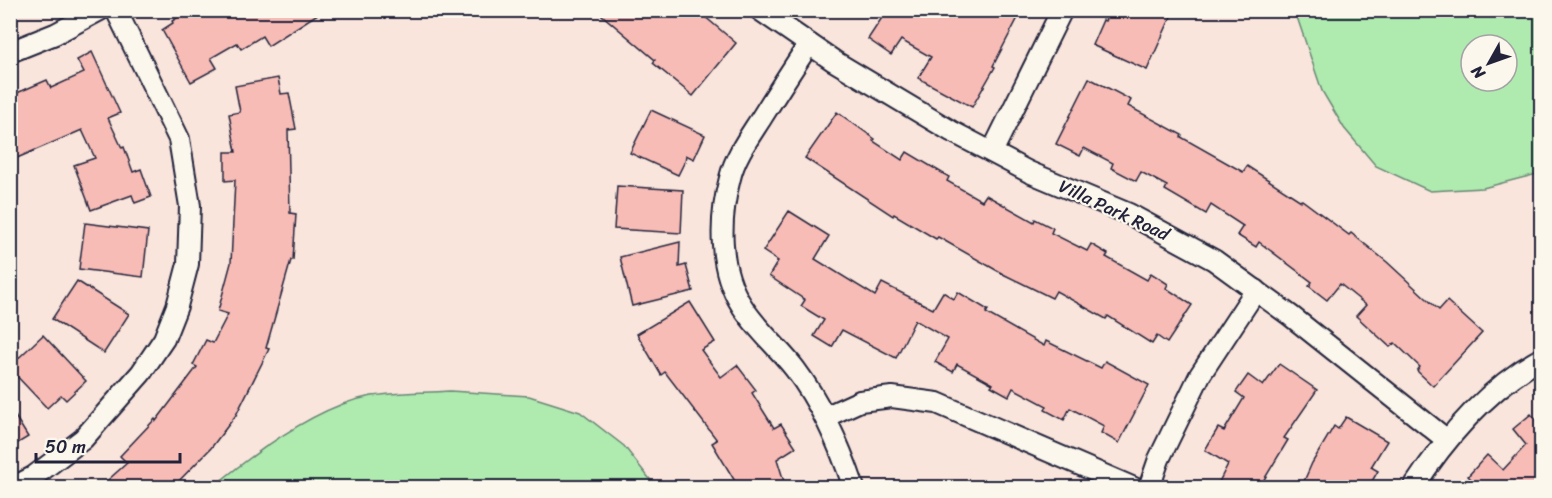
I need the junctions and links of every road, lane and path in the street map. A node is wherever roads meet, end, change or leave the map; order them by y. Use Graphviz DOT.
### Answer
graph roads {
  1 [pos="100,10"];
  2 [pos="116,10"];
  3 [pos="760,10"];
  4 [pos="1062,10"];
  5 [pos="809,44"];
  6 [pos="10,52"];
  7 [pos="992,152"];
  8 [pos="1256,290"];
  9 [pos="1542,358"];
  10 [pos="825,417"];
  11 [pos="1447,440"];
  12 [pos="12,488"];
  13 [pos="854,488"];
  14 [pos="1134,488"];
  15 [pos="1149,488"];
  16 [pos="1413,488"];
  1 -- 6 [label="street"];
  2 -- 12 [label="street"];
  3 -- 5 [label="street, Villa Park Road"];
  4 -- 7 [label="street"];
  5 -- 7 [label="street, Villa Park Road"];
  5 -- 10 [label="street"];
  7 -- 8 [label="street, Villa Park Road"];
  8 -- 11 [label="street, Villa Park Road"];
  8 -- 15 [label="street"];
  9 -- 11 [label="street"];
  10 -- 13 [label="street"];
  10 -- 14 [label="street"];
  11 -- 16 [label="street"];
}
